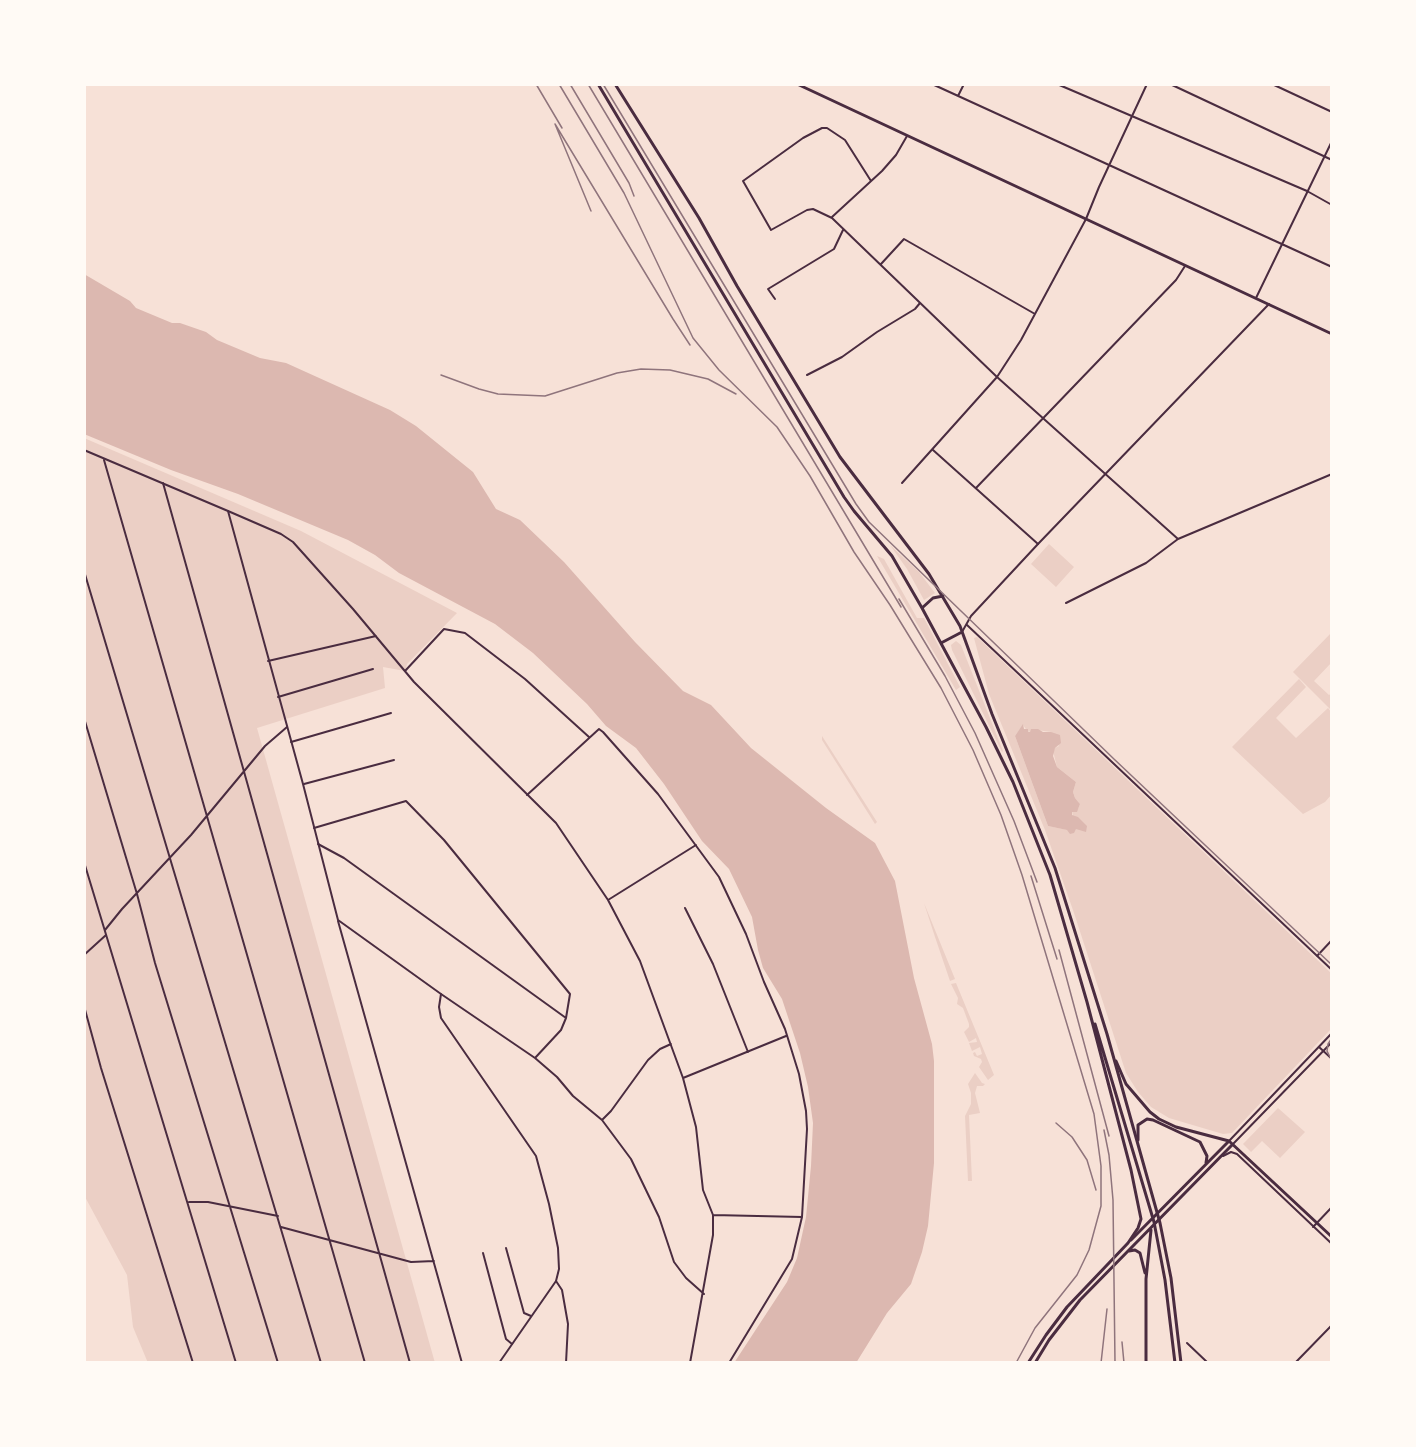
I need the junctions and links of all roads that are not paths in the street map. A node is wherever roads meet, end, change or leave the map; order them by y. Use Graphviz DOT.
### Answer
graph roads {
  1 [pos="598,84"];
  2 [pos="615,84"];
  3 [pos="797,84"];
  4 [pos="932,84"];
  5 [pos="964,84"];
  6 [pos="1057,84"];
  7 [pos="1147,84"];
  8 [pos="1170,84"];
  9 [pos="1272,84"];
  10 [pos="958,96"];
  11 [pos="1332,112"];
  12 [pos="1132,115"];
  13 [pos="907,136"];
  14 [pos="1332,141"];
  15 [pos="1324,156"];
  16 [pos="1332,160"];
  17 [pos="1109,164"];
  18 [pos="871,181"];
  19 [pos="1307,191"];
  20 [pos="1332,205"];
  21 [pos="832,218"];
  22 [pos="1086,219"];
  23 [pos="843,230"];
  24 [pos="1281,244"];
  25 [pos="880,264"];
  26 [pos="1185,266"];
  27 [pos="1332,267"];
  28 [pos="775,299"];
  29 [pos="1256,299"];
  30 [pos="920,303"];
  31 [pos="1269,304"];
  32 [pos="1035,314"];
  33 [pos="1332,334"];
  34 [pos="807,375"];
  35 [pos="997,377"];
  36 [pos="1043,417"];
  37 [pos="84,450"];
  38 [pos="933,450"];
  39 [pos="104,459"];
  40 [pos="1105,474"];
  41 [pos="1332,474"];
  42 [pos="163,483"];
  43 [pos="902,483"];
  44 [pos="976,488"];
  45 [pos="228,511"];
  46 [pos="1178,539"];
  47 [pos="1038,544"];
  48 [pos="84,571"];
  49 [pos="943,596"];
  50 [pos="1066,603"];
  51 [pos="922,608"];
  52 [pos="967,625"];
  53 [pos="962,632"];
  54 [pos="376,636"];
  55 [pos="941,643"];
  56 [pos="268,661"];
  57 [pos="373,669"];
  58 [pos="405,670"];
  59 [pos="278,697"];
  60 [pos="391,713"];
  61 [pos="84,718"];
  62 [pos="287,726"];
  63 [pos="589,738"];
  64 [pos="291,742"];
  65 [pos="394,760"];
  66 [pos="244,772"];
  67 [pos="303,784"];
  68 [pos="527,795"];
  69 [pos="207,815"];
  70 [pos="314,828"];
  71 [pos="318,844"];
  72 [pos="696,845"];
  73 [pos="170,858"];
  74 [pos="84,862"];
  75 [pos="137,894"];
  76 [pos="608,900"];
  77 [pos="685,908"];
  78 [pos="338,920"];
  79 [pos="105,930"];
  80 [pos="106,935"];
  81 [pos="1332,940"];
  82 [pos="84,955"];
  83 [pos="1317,956"];
  84 [pos="1332,970"];
  85 [pos="441,994"];
  86 [pos="1087,1002"];
  87 [pos="84,1006"];
  88 [pos="566,1018"];
  89 [pos="1332,1033"];
  90 [pos="787,1036"];
  91 [pos="1332,1042"];
  92 [pos="671,1044"];
  93 [pos="1319,1047"];
  94 [pos="1111,1051"];
  95 [pos="1323,1051"];
  96 [pos="747,1052"];
  97 [pos="535,1058"];
  98 [pos="1332,1059"];
  99 [pos="683,1078"];
  100 [pos="602,1120"];
  101 [pos="1138,1142"];
  102 [pos="1231,1143"];
  103 [pos="1218,1159"];
  104 [pos="1204,1167"];
  105 [pos="188,1202"];
  106 [pos="1332,1206"];
  107 [pos="231,1207"];
  108 [pos="713,1215"];
  109 [pos="278,1216"];
  110 [pos="802,1217"];
  111 [pos="1317,1223"];
  112 [pos="281,1227"];
  113 [pos="1313,1227"];
  114 [pos="1151,1229"];
  115 [pos="1332,1237"];
  116 [pos="330,1239"];
  117 [pos="1128,1243"];
  118 [pos="1332,1244"];
  119 [pos="506,1248"];
  120 [pos="483,1253"];
  121 [pos="380,1254"];
  122 [pos="1123,1256"];
  123 [pos="434,1261"];
  124 [pos="1146,1279"];
  125 [pos="556,1281"];
  126 [pos="704,1294"];
  127 [pos="531,1317"];
  128 [pos="1332,1325"];
  129 [pos="1187,1343"];
  130 [pos="512,1344"];
  131 [pos="193,1363"];
  132 [pos="236,1363"];
  133 [pos="278,1363"];
  134 [pos="321,1363"];
  135 [pos="365,1363"];
  136 [pos="410,1363"];
  137 [pos="462,1363"];
  138 [pos="499,1363"];
  139 [pos="566,1363"];
  140 [pos="690,1363"];
  141 [pos="729,1363"];
  142 [pos="1028,1363"];
  143 [pos="1035,1363"];
  144 [pos="1146,1363"];
  145 [pos="1175,1363"];
  146 [pos="1181,1363"];
  147 [pos="1208,1363"];
  148 [pos="1295,1363"];
  1 -- 51 [label="main road"];
  2 -- 49 [label="main road"];
  3 -- 13 [label="main road"];
  4 -- 10 [label="street"];
  5 -- 10 [label="street"];
  6 -- 12 [label="street"];
  7 -- 12 [label="street"];
  8 -- 15 [label="street"];
  9 -- 11 [label="street"];
  10 -- 17 [label="street"];
  12 -- 17 [label="street"];
  12 -- 19 [label="street"];
  13 -- 18 [label="street"];
  13 -- 22 [label="main road"];
  14 -- 15 [label="street"];
  15 -- 16 [label="street"];
  15 -- 19 [label="street"];
  17 -- 22 [label="street"];
  17 -- 24 [label="street"];
  18 -- 21 [label="street"];
  18 -- 21 [label="street"];
  19 -- 20 [label="street"];
  19 -- 24 [label="street"];
  21 -- 23 [label="street"];
  22 -- 26 [label="main road"];
  22 -- 32 [label="street"];
  23 -- 25 [label="street"];
  23 -- 28 [label="street"];
  24 -- 27 [label="street"];
  24 -- 29 [label="street"];
  25 -- 30 [label="street"];
  25 -- 32 [label="street"];
  26 -- 29 [label="main road"];
  26 -- 36 [label="street"];
  29 -- 31 [label="main road"];
  30 -- 34 [label="street"];
  30 -- 35 [label="street"];
  31 -- 33 [label="main road"];
  31 -- 40 [label="street"];
  32 -- 35 [label="street"];
  35 -- 36 [label="street"];
  35 -- 38 [label="street"];
  36 -- 40 [label="street"];
  36 -- 44 [label="street"];
  37 -- 39 [label="street"];
  38 -- 43 [label="street"];
  38 -- 44 [label="street"];
  39 -- 42 [label="street"];
  39 -- 69 [label="street"];
  40 -- 46 [label="street"];
  40 -- 47 [label="street"];
  41 -- 46 [label="street"];
  42 -- 45 [label="street"];
  42 -- 66 [label="street"];
  44 -- 47 [label="street"];
  45 -- 54 [label="street"];
  45 -- 56 [label="street"];
  46 -- 50 [label="street"];
  47 -- 52 [label="street"];
  48 -- 73 [label="street"];
  49 -- 51 [label="main road"];
  49 -- 53 [label="main road"];
  51 -- 55 [label="main road"];
  52 -- 53 [label="street"];
  52 -- 83 [label="street"];
  53 -- 55 [label="main road"];
  53 -- 94 [label="main road"];
  54 -- 56 [label="street"];
  54 -- 58 [label="street"];
  55 -- 86 [label="main road"];
  56 -- 59 [label="street"];
  57 -- 59 [label="street"];
  58 -- 63 [label="street"];
  58 -- 68 [label="street"];
  59 -- 62 [label="street"];
  60 -- 64 [label="street"];
  61 -- 75 [label="street"];
  62 -- 64 [label="street"];
  62 -- 66 [label="street"];
  63 -- 68 [label="street"];
  63 -- 72 [label="street"];
  64 -- 67 [label="street"];
  65 -- 67 [label="street"];
  66 -- 69 [label="street"];
  66 -- 121 [label="street"];
  67 -- 70 [label="street"];
  68 -- 76 [label="street"];
  69 -- 73 [label="street"];
  69 -- 116 [label="street"];
  70 -- 71 [label="street"];
  70 -- 88 [label="street"];
  71 -- 78 [label="street"];
  71 -- 88 [label="street"];
  72 -- 76 [label="street"];
  72 -- 90 [label="street"];
  73 -- 75 [label="street"];
  73 -- 109 [label="street"];
  74 -- 79 [label="street"];
  75 -- 79 [label="street"];
  75 -- 107 [label="street"];
  76 -- 92 [label="street"];
  77 -- 96 [label="street"];
  78 -- 85 [label="street"];
  78 -- 123 [label="street"];
  79 -- 80 [label="street"];
  80 -- 82 [label="street"];
  80 -- 105 [label="street"];
  81 -- 83 [label="street"];
  83 -- 84 [label="street"];
  85 -- 97 [label="street"];
  85 -- 125 [label="street"];
  86 -- 117 [label="main road"];
  86 -- 145 [label="main road"];
  87 -- 131 [label="street"];
  88 -- 97 [label="street"];
  89 -- 93 [label="street"];
  90 -- 96 [label="street"];
  90 -- 110 [label="street"];
  91 -- 95 [label="street"];
  92 -- 99 [label="street"];
  92 -- 100 [label="street"];
  93 -- 95 [label="street"];
  93 -- 102 [label="street"];
  94 -- 101 [label="main road"];
  94 -- 102 [label="main road"];
  95 -- 98 [label="street"];
  95 -- 102 [label="street"];
  96 -- 99 [label="street"];
  97 -- 100 [label="street"];
  99 -- 108 [label="street"];
  100 -- 126 [label="street"];
  101 -- 104 [label="main road"];
  101 -- 146 [label="main road"];
  102 -- 103 [label="main road"];
  102 -- 104 [label="main road"];
  102 -- 111 [label="main road"];
  103 -- 113 [label="street"];
  103 -- 114 [label="main road"];
  104 -- 117 [label="main road"];
  105 -- 107 [label="street"];
  105 -- 132 [label="street"];
  106 -- 111 [label="street"];
  107 -- 109 [label="street"];
  107 -- 133 [label="street"];
  108 -- 110 [label="street"];
  108 -- 126 [label="street"];
  109 -- 112 [label="street"];
  110 -- 141 [label="street"];
  111 -- 113 [label="street"];
  111 -- 115 [label="main road"];
  112 -- 116 [label="street"];
  112 -- 134 [label="street"];
  113 -- 118 [label="street"];
  114 -- 122 [label="main road"];
  114 -- 124 [label="main road"];
  116 -- 121 [label="street"];
  116 -- 135 [label="street"];
  117 -- 142 [label="main road"];
  119 -- 127 [label="street"];
  120 -- 130 [label="street"];
  121 -- 123 [label="street"];
  121 -- 136 [label="street"];
  122 -- 124 [label="main road"];
  122 -- 143 [label="main road"];
  123 -- 137 [label="street"];
  124 -- 144 [label="main road"];
  125 -- 127 [label="street"];
  125 -- 139 [label="street"];
  126 -- 140 [label="street"];
  127 -- 130 [label="street"];
  128 -- 148 [label="street"];
  129 -- 147 [label="street"];
  130 -- 138 [label="street"];
}
